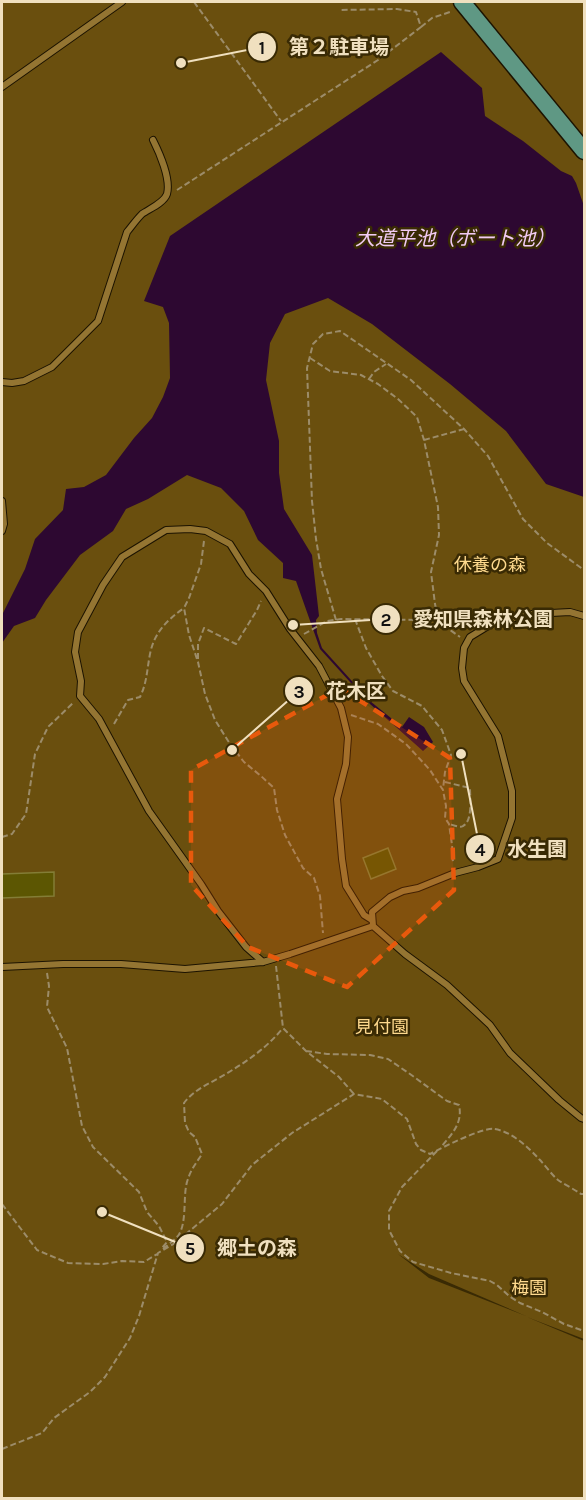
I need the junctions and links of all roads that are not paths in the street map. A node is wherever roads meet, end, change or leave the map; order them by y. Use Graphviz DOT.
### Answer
graph roads {
  1 [pos="122,2"];
  2 [pos="458,5"];
  3 [pos="2,87"];
  4 [pos="153,140"];
  5 [pos="585,151"];
  6 [pos="2,382"];
  7 [pos="2,501"];
  8 [pos="2,531"];
  9 [pos="585,616"];
  10 [pos="373,923"];
  11 [pos="263,962"];
  12 [pos="2,967"];
  13 [pos="585,1119"];
  1 -- 3 [label="lane"];
  2 -- 5 [label="main road"];
  4 -- 6 [label="lane"];
  7 -- 8 [label="lane"];
  9 -- 10 [label="lane"];
  10 -- 11 [label="lane"];
  10 -- 11 [label="lane"];
  10 -- 13 [label="lane"];
  11 -- 12 [label="lane"];
}
